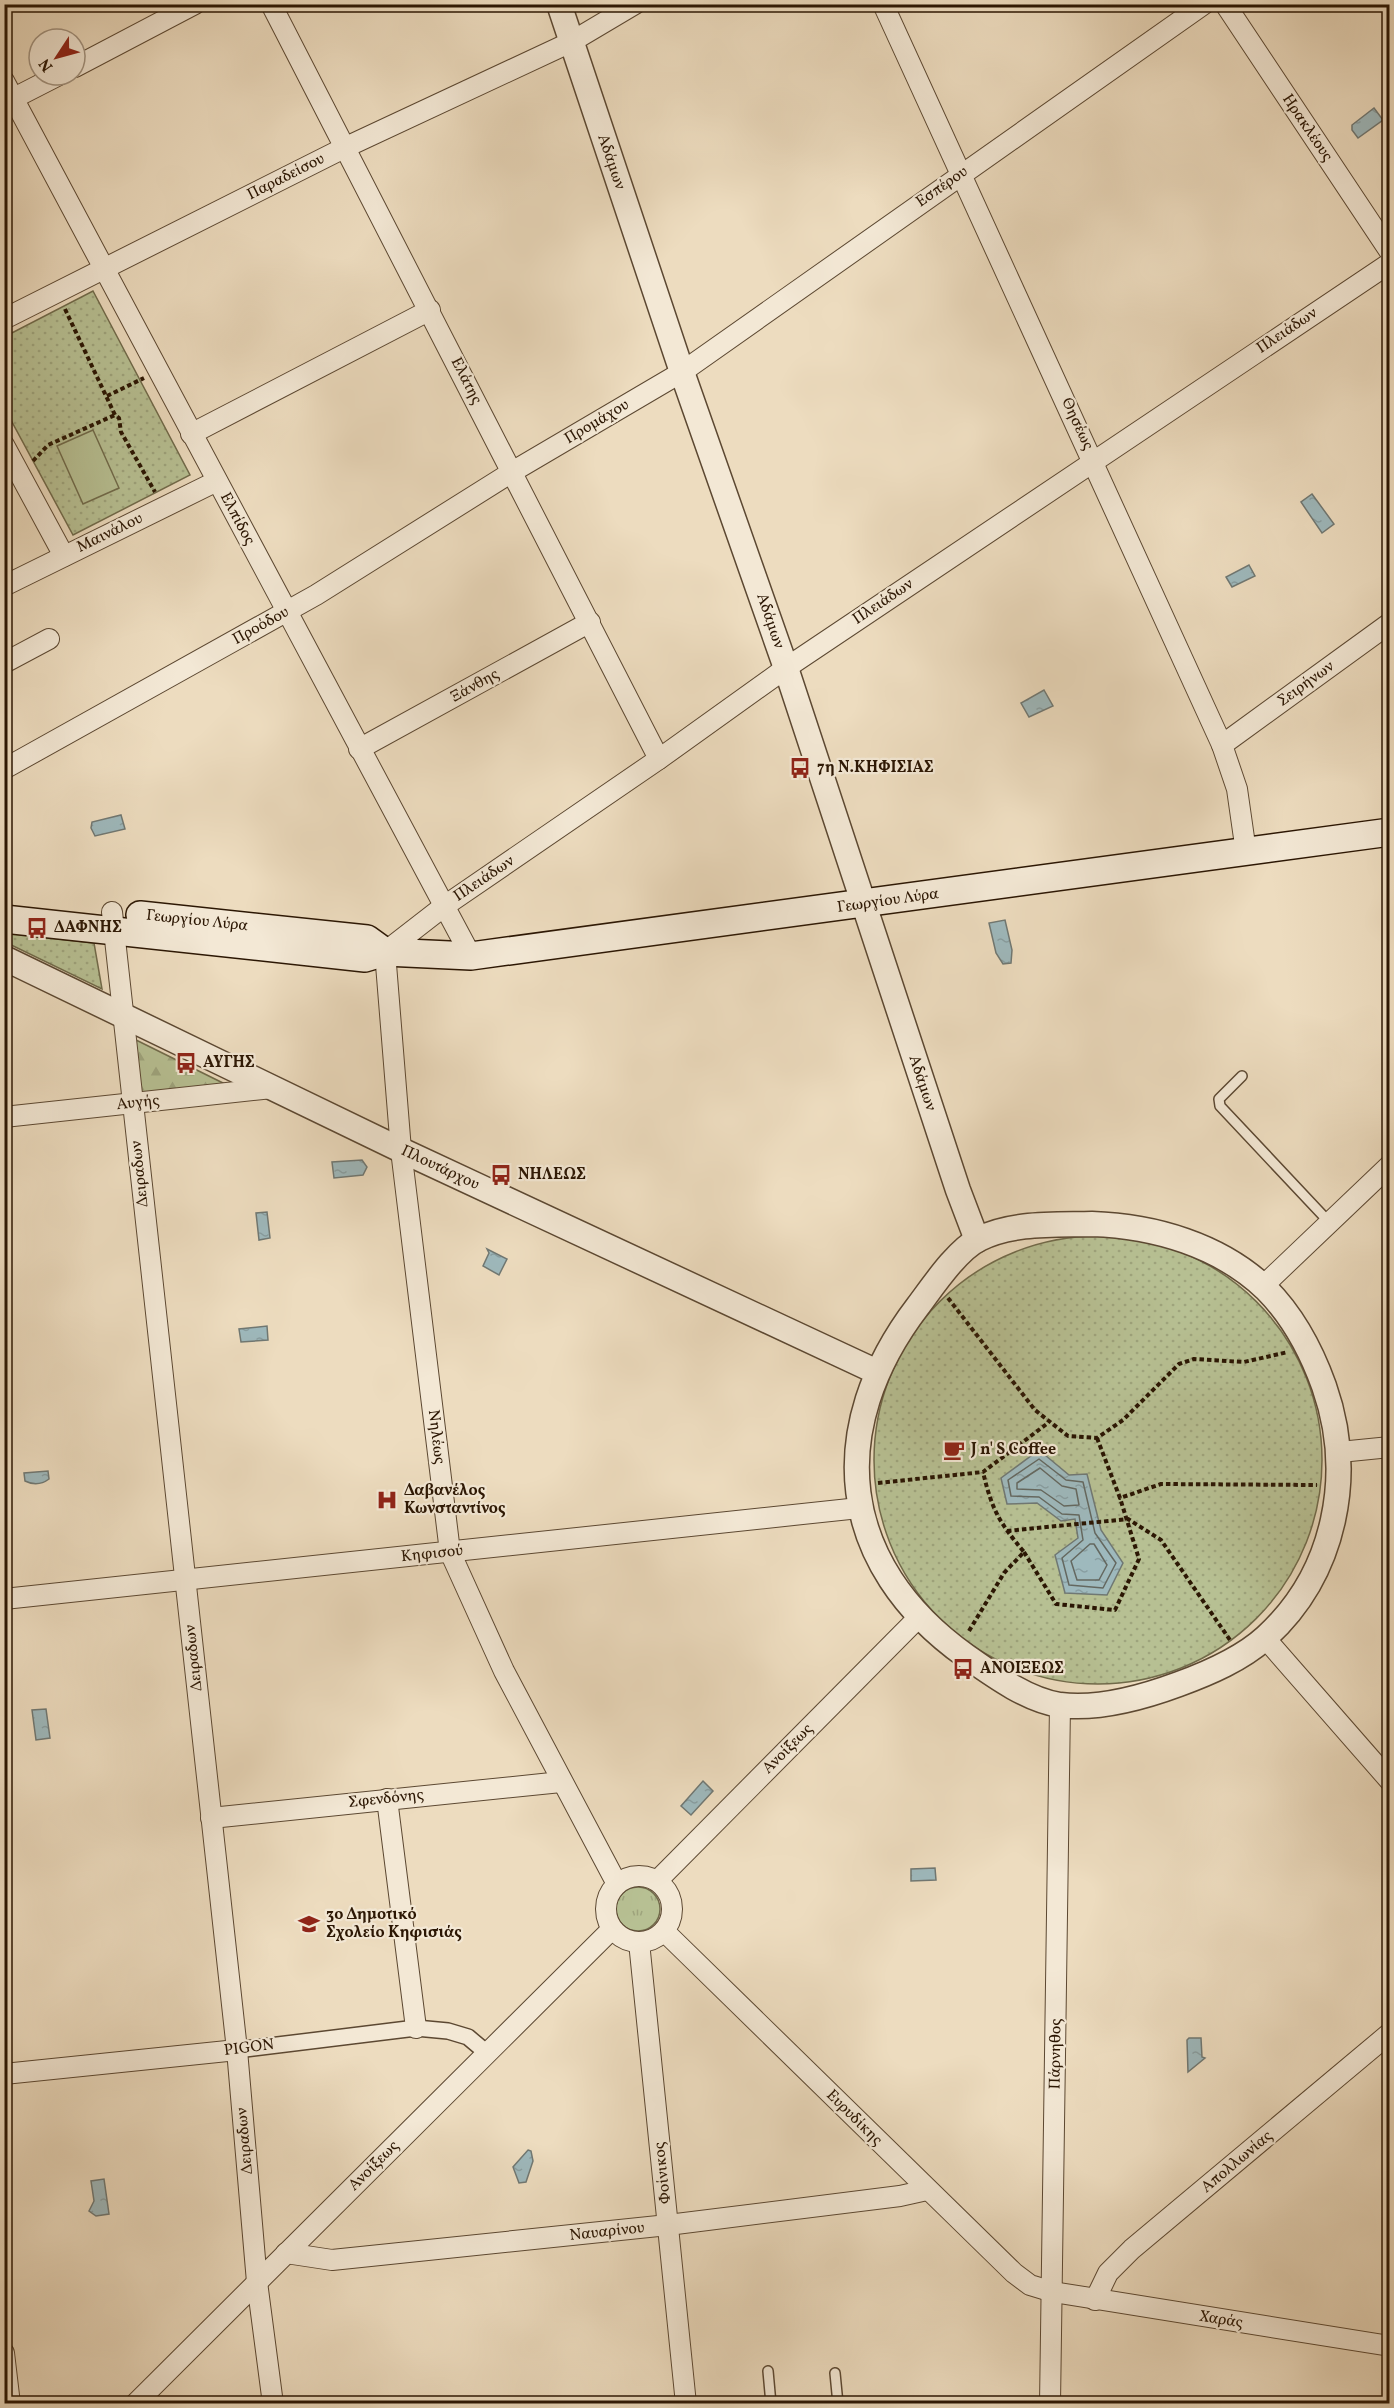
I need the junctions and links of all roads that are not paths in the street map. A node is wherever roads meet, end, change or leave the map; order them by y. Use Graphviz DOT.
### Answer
graph roads {
  1 [pos="195,4"];
  2 [pos="271,4"];
  3 [pos="559,4"];
  4 [pos="635,4"];
  5 [pos="883,4"];
  6 [pos="1204,4"];
  7 [pos="1225,4"];
  8 [pos="571,42"];
  9 [pos="87,61"];
  10 [pos="27,85"];
  11 [pos="9,90"];
  12 [pos="344,148"];
  13 [pos="960,174"];
  14 [pos="1389,252"];
  15 [pos="1389,263"];
  16 [pos="104,268"];
  17 [pos="429,310"];
  18 [pos="4,319"];
  19 [pos="682,372"];
  20 [pos="191,434"];
  21 [pos="4,445"];
  22 [pos="1094,459"];
  23 [pos="512,472"];
  24 [pos="217,481"];
  25 [pos="64,556"];
  26 [pos="4,586"];
  27 [pos="286,612"];
  28 [pos="590,622"];
  29 [pos="1389,623"];
  30 [pos="50,639"];
  31 [pos="4,663"];
  32 [pos="786,668"];
  33 [pos="1222,745"];
  34 [pos="359,750"];
  35 [pos="659,759"];
  36 [pos="4,769"];
  37 [pos="1389,832"];
  38 [pos="1246,852"];
  39 [pos="4,900"];
  40 [pos="864,904"];
  41 [pos="443,907"];
  42 [pos="4,919"];
  43 [pos="113,921"];
  44 [pos="385,952"];
  45 [pos="471,956"];
  46 [pos="4,958"];
  47 [pos="123,1014"];
  48 [pos="1242,1076"];
  49 [pos="272,1088"];
  50 [pos="133,1103"];
  51 [pos="4,1117"];
  52 [pos="401,1150"];
  53 [pos="1389,1165"];
  54 [pos="1329,1222"];
  55 [pos="977,1240"];
  56 [pos="1263,1286"];
  57 [pos="877,1372"];
  58 [pos="1389,1447"];
  59 [pos="1340,1452"];
  60 [pos="859,1508"];
  61 [pos="450,1552"];
  62 [pos="185,1580"];
  63 [pos="4,1599"];
  64 [pos="919,1617"];
  65 [pos="1265,1638"];
  66 [pos="1060,1705"];
  67 [pos="1389,1781"];
  68 [pos="561,1782"];
  69 [pos="387,1799"];
  70 [pos="211,1818"];
  71 [pos="657,1881"];
  72 [pos="617,1884"];
  73 [pos="612,1929"];
  74 [pos="664,1931"];
  75 [pos="639,1942"];
  76 [pos="416,2028"];
  77 [pos="1389,2033"];
  78 [pos="237,2050"];
  79 [pos="487,2053"];
  80 [pos="4,2074"];
  81 [pos="927,2190"];
  82 [pos="668,2225"];
  83 [pos="286,2253"];
  84 [pos="257,2282"];
  85 [pos="1053,2292"];
  86 [pos="1095,2300"];
  87 [pos="1389,2346"];
  88 [pos="4,2353"];
  89 [pos="768,2371"];
  90 [pos="835,2373"];
  91 [pos="10,2403"];
  92 [pos="135,2403"];
  93 [pos="273,2403"];
  94 [pos="686,2403"];
  95 [pos="771,2403"];
  96 [pos="838,2403"];
  97 [pos="1050,2403"];
  1 -- 9 [label="street"];
  2 -- 12 [label="street, Ελάτης"];
  3 -- 8 [label="street, Αδάμων"];
  4 -- 8 [label="street, Παραδείσου"];
  5 -- 13 [label="street, Θησέως"];
  6 -- 13 [label="street, Εσπέρου"];
  7 -- 14 [label="street, Ηρακλέους"];
  8 -- 12 [label="street, Παραδείσου"];
  8 -- 19 [label="street, Αδάμων"];
  10 -- 11 [label="street"];
  11 -- 16 [label="street, Ελπίδος"];
  12 -- 16 [label="street, Παραδείσου"];
  12 -- 17 [label="street, Ελάτης"];
  13 -- 19 [label="street, Εσπέρου"];
  13 -- 22 [label="street, Θησέως"];
  15 -- 22 [label="street, Πλειάδων"];
  16 -- 18 [label="street, Παραδείσου"];
  16 -- 20 [label="street, Ελπίδος"];
  17 -- 20 [label="street"];
  17 -- 23 [label="street, Ελάτης"];
  19 -- 23 [label="street, Προμάχου"];
  19 -- 32 [label="street, Αδάμων"];
  20 -- 24 [label="street, Ελπίδος"];
  21 -- 25 [label="street"];
  22 -- 32 [label="street, Πλειάδων"];
  22 -- 33 [label="street, Θησέως"];
  23 -- 27 [label="street, Προόδου"];
  23 -- 28 [label="street, Ελάτης"];
  24 -- 25 [label="street, Μαινάλου"];
  24 -- 27 [label="street, Ελπίδος"];
  25 -- 26 [label="street, Μαινάλου"];
  27 -- 34 [label="street, Ελπίδος"];
  27 -- 36 [label="street, Προόδου"];
  28 -- 34 [label="street, Ξάνθης"];
  28 -- 35 [label="street, Ελάτης"];
  29 -- 33 [label="street, Σειρήνων"];
  30 -- 31 [label="street"];
  32 -- 35 [label="street, Πλειάδων"];
  32 -- 40 [label="street, Αδάμων"];
  33 -- 38 [label="street, Θησέως"];
  34 -- 41 [label="street, Ελπίδος"];
  35 -- 41 [label="street, Πλειάδων"];
  37 -- 38 [label="main road, Γεωργίου Λύρα"];
  38 -- 40 [label="main road, Γεωργίου Λύρα"];
  39 -- 43 [label="main road, Γεωργίου Λύρα"];
  40 -- 45 [label="main road, Γεωργίου Λύρα"];
  40 -- 55 [label="street, Αδάμων"];
  41 -- 44 [label="street, Πλειάδων"];
  41 -- 45 [label="street, Ελπίδος"];
  42 -- 43 [label="main road, Γεωργίου Λύρα"];
  43 -- 44 [label="main road, Γεωργίου Λύρα"];
  43 -- 47 [label="street, Δειραδων"];
  44 -- 45 [label="main road, Γεωργίου Λύρα"];
  44 -- 52 [label="street, Νηλέως"];
  46 -- 47 [label="street, Πλουτάρχου"];
  47 -- 49 [label="street, Πλουτάρχου"];
  47 -- 50 [label="street, Δειραδων"];
  48 -- 54 [label="lane"];
  49 -- 50 [label="street, Αυγής"];
  49 -- 52 [label="street, Πλουτάρχου"];
  50 -- 51 [label="street, Αυγής"];
  50 -- 62 [label="street, Δειραδων"];
  52 -- 57 [label="street, Πλουτάρχου"];
  52 -- 61 [label="street, Νηλέως"];
  53 -- 54 [label="street"];
  54 -- 56 [label="street"];
  55 -- 56 [label="street"];
  55 -- 57 [label="street"];
  56 -- 59 [label="street"];
  57 -- 60 [label="street"];
  58 -- 59 [label="street"];
  59 -- 65 [label="street"];
  60 -- 61 [label="street, Κηφισού"];
  60 -- 64 [label="street"];
  61 -- 62 [label="street, Κηφισού"];
  61 -- 68 [label="street, Νηλέως"];
  62 -- 63 [label="street, Κηφισού"];
  62 -- 70 [label="street, Δειραδων"];
  64 -- 66 [label="street"];
  64 -- 71 [label="street, Ανοίξεως"];
  65 -- 66 [label="street"];
  65 -- 67 [label="street"];
  66 -- 85 [label="street, Πάρνηθος"];
  68 -- 69 [label="street, Σφενδόνης"];
  68 -- 72 [label="street, Νηλέως"];
  69 -- 70 [label="street, Σφενδόνης"];
  69 -- 76 [label="street"];
  70 -- 78 [label="street, Δειραδων"];
  71 -- 72 [label="street"];
  71 -- 74 [label="street"];
  72 -- 73 [label="street"];
  73 -- 75 [label="street"];
  73 -- 79 [label="street, Ανοίξεως"];
  74 -- 75 [label="street"];
  74 -- 81 [label="street, Ευρυδίκης"];
  75 -- 82 [label="street, Φοίνικος"];
  76 -- 78 [label="street, PIGON"];
  76 -- 79 [label="street, PIGON"];
  77 -- 86 [label="street, Απολλωνίας"];
  78 -- 80 [label="street, PIGON"];
  78 -- 84 [label="street, Δειραδων"];
  79 -- 83 [label="street, Ανοίξεως"];
  81 -- 82 [label="street, Ναυαρίνου"];
  81 -- 85 [label="street, Ευρυδίκης"];
  82 -- 83 [label="street, Ναυαρίνου"];
  82 -- 94 [label="street, Φοίνικος"];
  83 -- 84 [label="street, Ανοίξεως"];
  84 -- 92 [label="street, Ανοίξεως"];
  84 -- 93 [label="street, Δειραδων"];
  85 -- 86 [label="street, Χαράς"];
  85 -- 97 [label="street, Πάρνηθος"];
  86 -- 87 [label="street, Χαράς"];
  88 -- 91 [label="street"];
  89 -- 95 [label="lane"];
  90 -- 96 [label="lane"];
}
